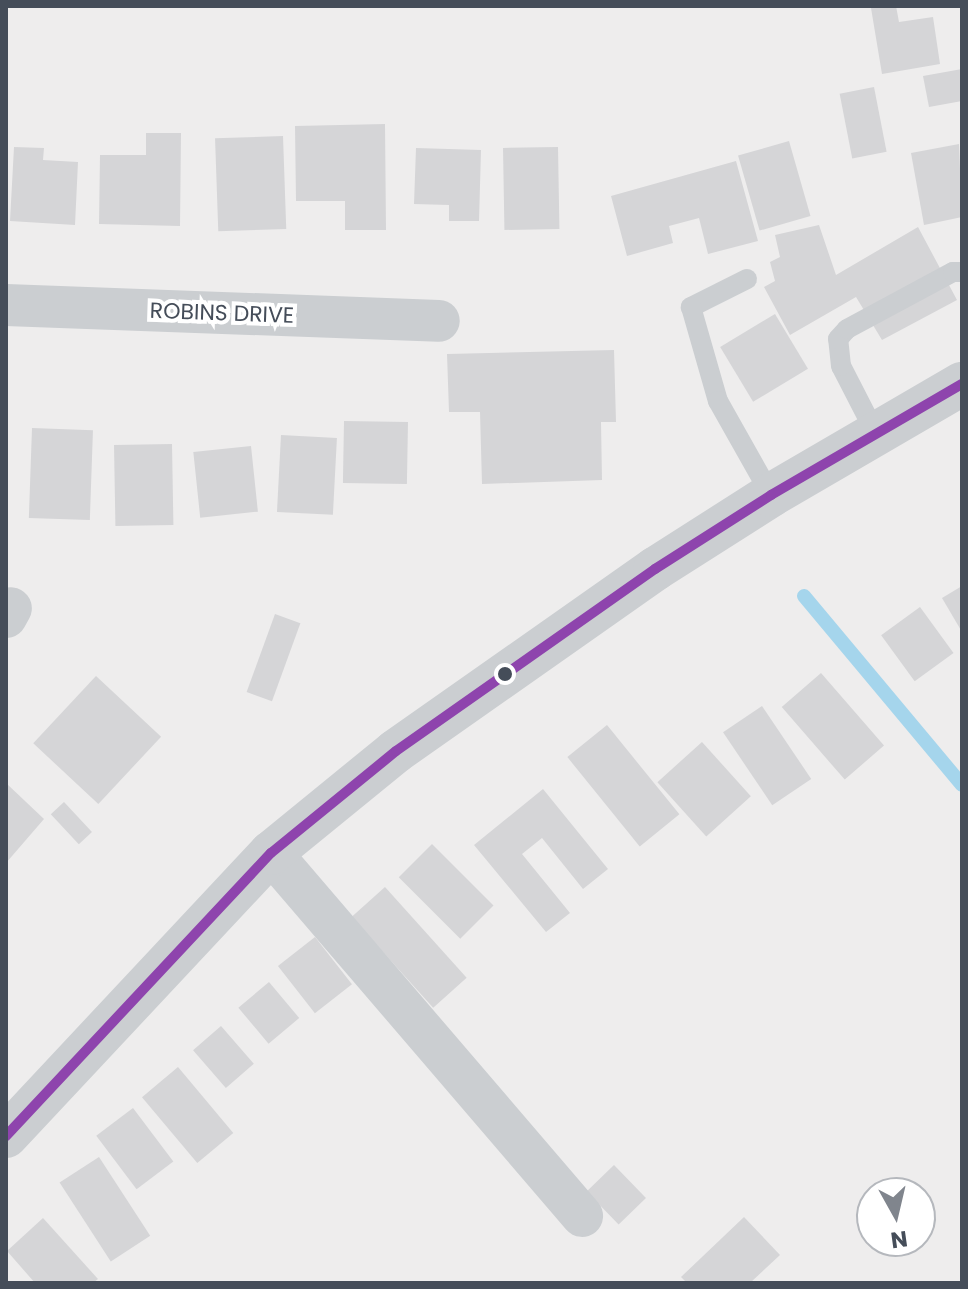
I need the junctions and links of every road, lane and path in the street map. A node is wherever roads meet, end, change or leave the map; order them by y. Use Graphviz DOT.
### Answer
graph roads {
  1 [pos="962,272"];
  2 [pos="747,279"];
  3 [pos="6,305"];
  4 [pos="439,321"];
  5 [pos="962,384"];
  6 [pos="876,434"];
  7 [pos="771,495"];
  8 [pos="271,853"];
  9 [pos="6,1136"];
  10 [pos="582,1216"];
  1 -- 6 [label="lane"];
  2 -- 7 [label="lane"];
  3 -- 4 [label="street, ROBINS DRIVE"];
  5 -- 6 [label="street"];
  6 -- 7 [label="street"];
  7 -- 8 [label="street"];
  8 -- 9 [label="street"];
  8 -- 10 [label="street"];
}
